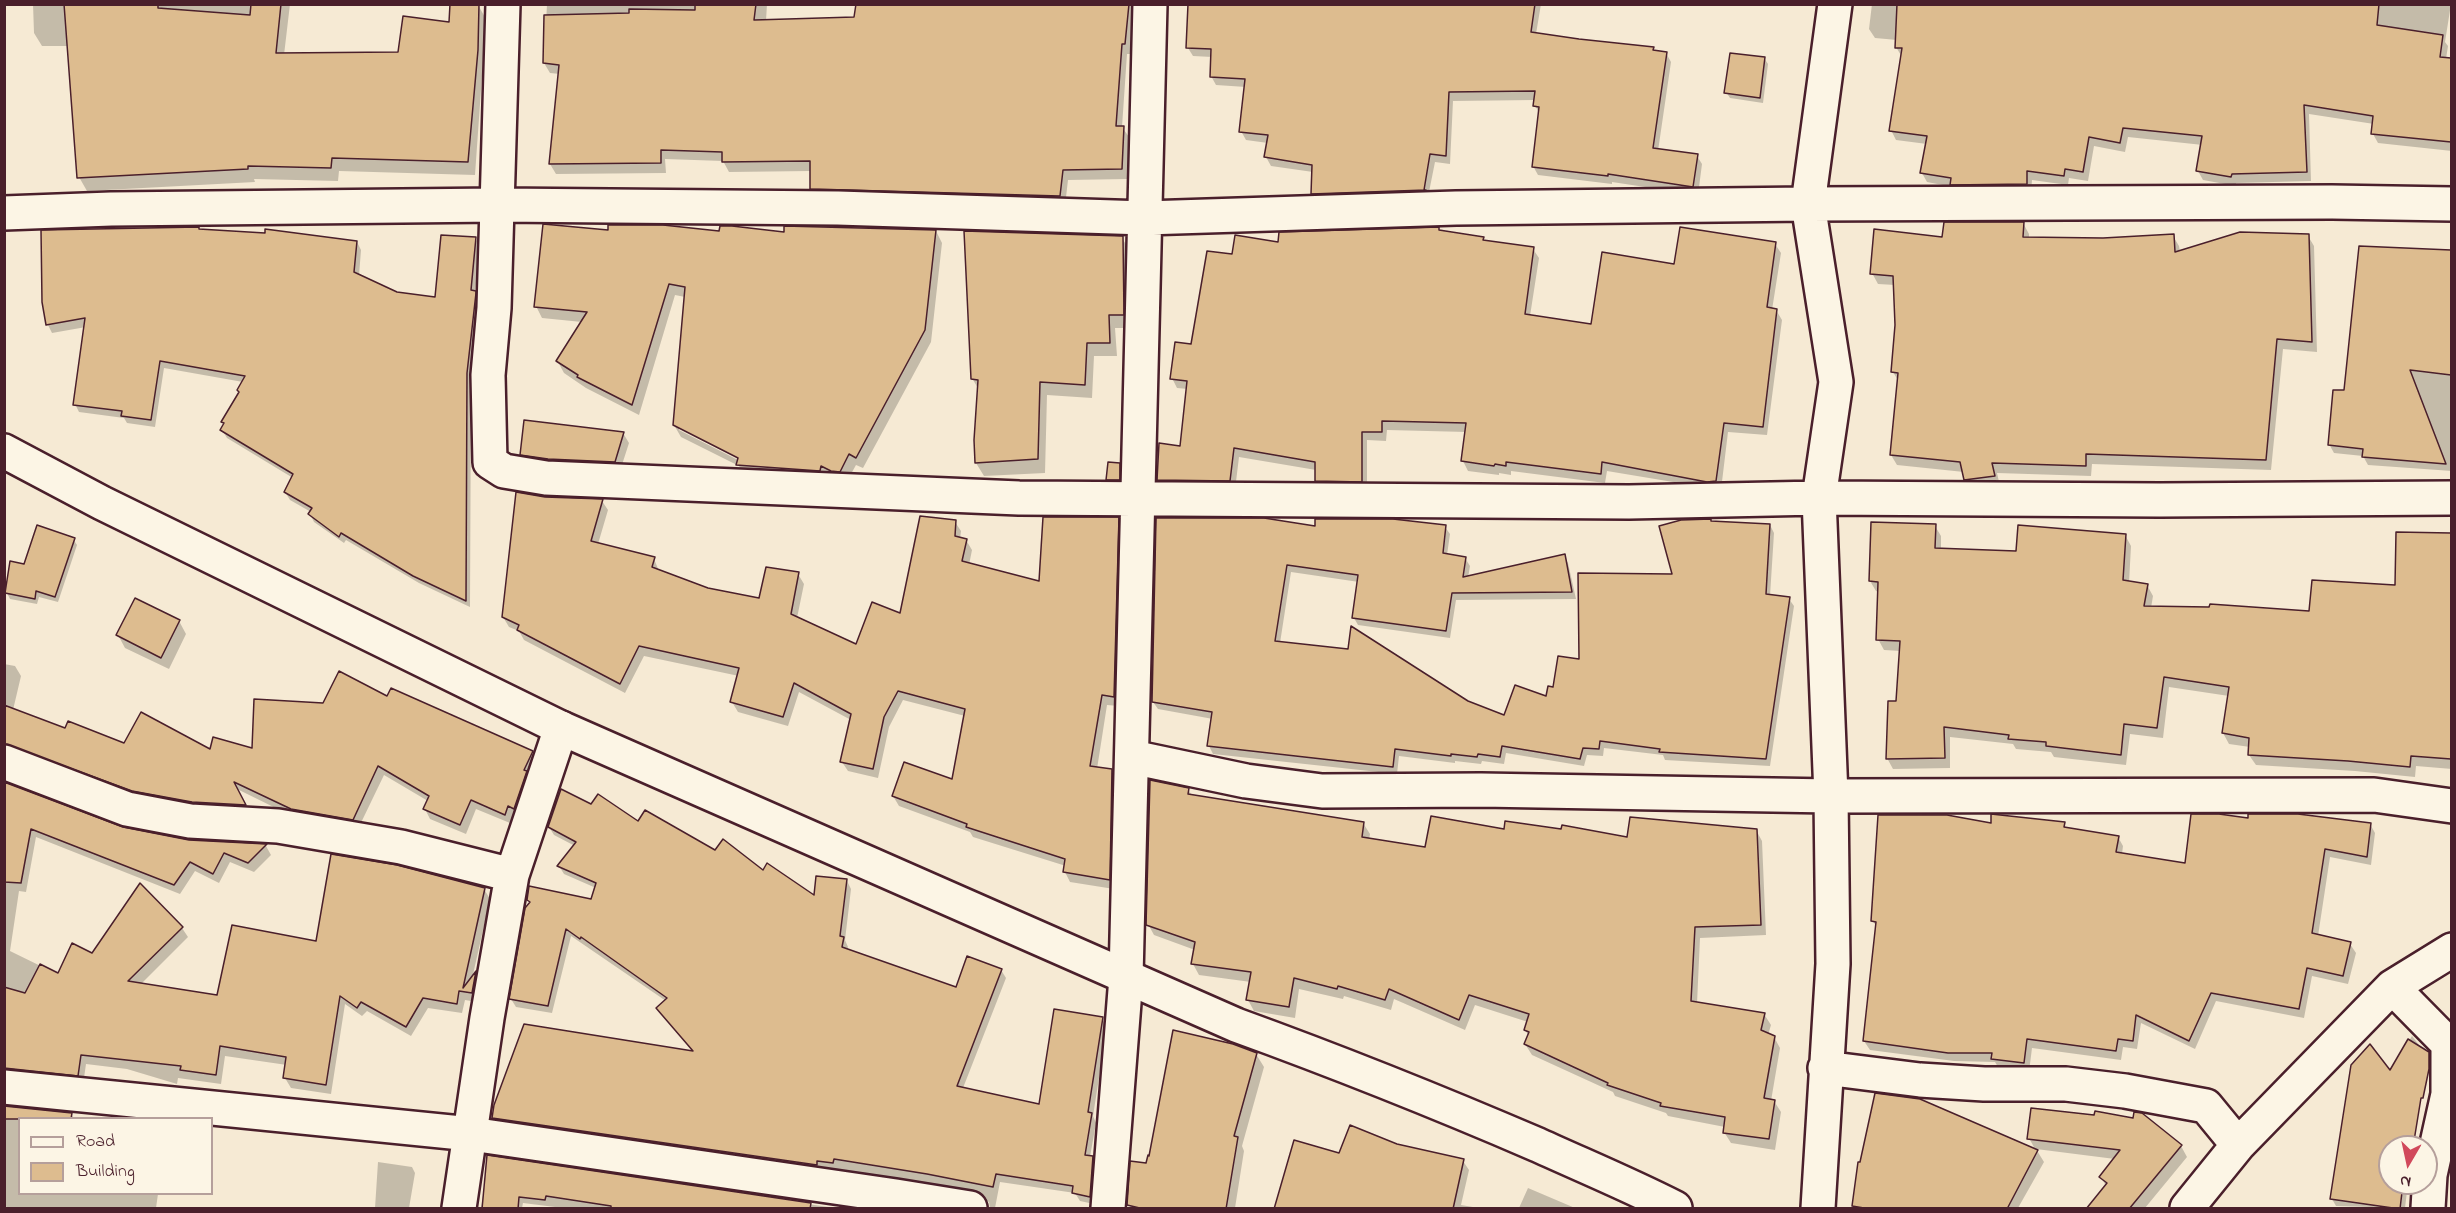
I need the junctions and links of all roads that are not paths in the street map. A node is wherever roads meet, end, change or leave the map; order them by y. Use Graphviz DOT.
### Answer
graph roads {
  1 [pos="502,4"];
  2 [pos="1150,4"];
  3 [pos="1835,4"];
  4 [pos="1809,204"];
  5 [pos="2451,204"];
  6 [pos="498,205"];
  7 [pos="4,213"];
  8 [pos="1145,218"];
  9 [pos="4,451"];
  10 [pos="1138,497"];
  11 [pos="1819,498"];
  12 [pos="2451,498"];
  13 [pos="561,728"];
  14 [pos="1132,757"];
  15 [pos="4,762"];
  16 [pos="1831,796"];
  17 [pos="2451,806"];
  18 [pos="512,875"];
  19 [pos="2451,950"];
  20 [pos="1126,977"];
  21 [pos="2392,987"];
  22 [pos="1825,1068"];
  23 [pos="4,1087"];
  24 [pos="471,1134"];
  25 [pos="2238,1145"];
  26 [pos="459,1209"];
  27 [pos="969,1209"];
  28 [pos="1108,1209"];
  29 [pos="1675,1209"];
  30 [pos="1818,1209"];
  31 [pos="2187,1209"];
  32 [pos="2428,1209"];
  1 -- 6 [label="street"];
  2 -- 8 [label="street"];
  3 -- 4 [label="street"];
  4 -- 5 [label="street"];
  4 -- 8 [label="street"];
  4 -- 11 [label="street"];
  6 -- 7 [label="street"];
  6 -- 8 [label="street"];
  6 -- 10 [label="street"];
  8 -- 10 [label="street"];
  9 -- 13 [label="street"];
  10 -- 11 [label="street"];
  10 -- 14 [label="street"];
  11 -- 12 [label="street"];
  11 -- 16 [label="street"];
  13 -- 18 [label="street"];
  13 -- 20 [label="street"];
  14 -- 16 [label="street"];
  14 -- 20 [label="street"];
  15 -- 18 [label="street"];
  16 -- 17 [label="street"];
  16 -- 22 [label="street"];
  18 -- 24 [label="street"];
  19 -- 21 [label="street"];
  20 -- 28 [label="street"];
  20 -- 29 [label="street"];
  21 -- 25 [label="street"];
  21 -- 32 [label="street"];
  22 -- 25 [label="street"];
  22 -- 30 [label="street"];
  23 -- 24 [label="street"];
  24 -- 26 [label="street"];
  24 -- 27 [label="street"];
  25 -- 31 [label="street"];
}
